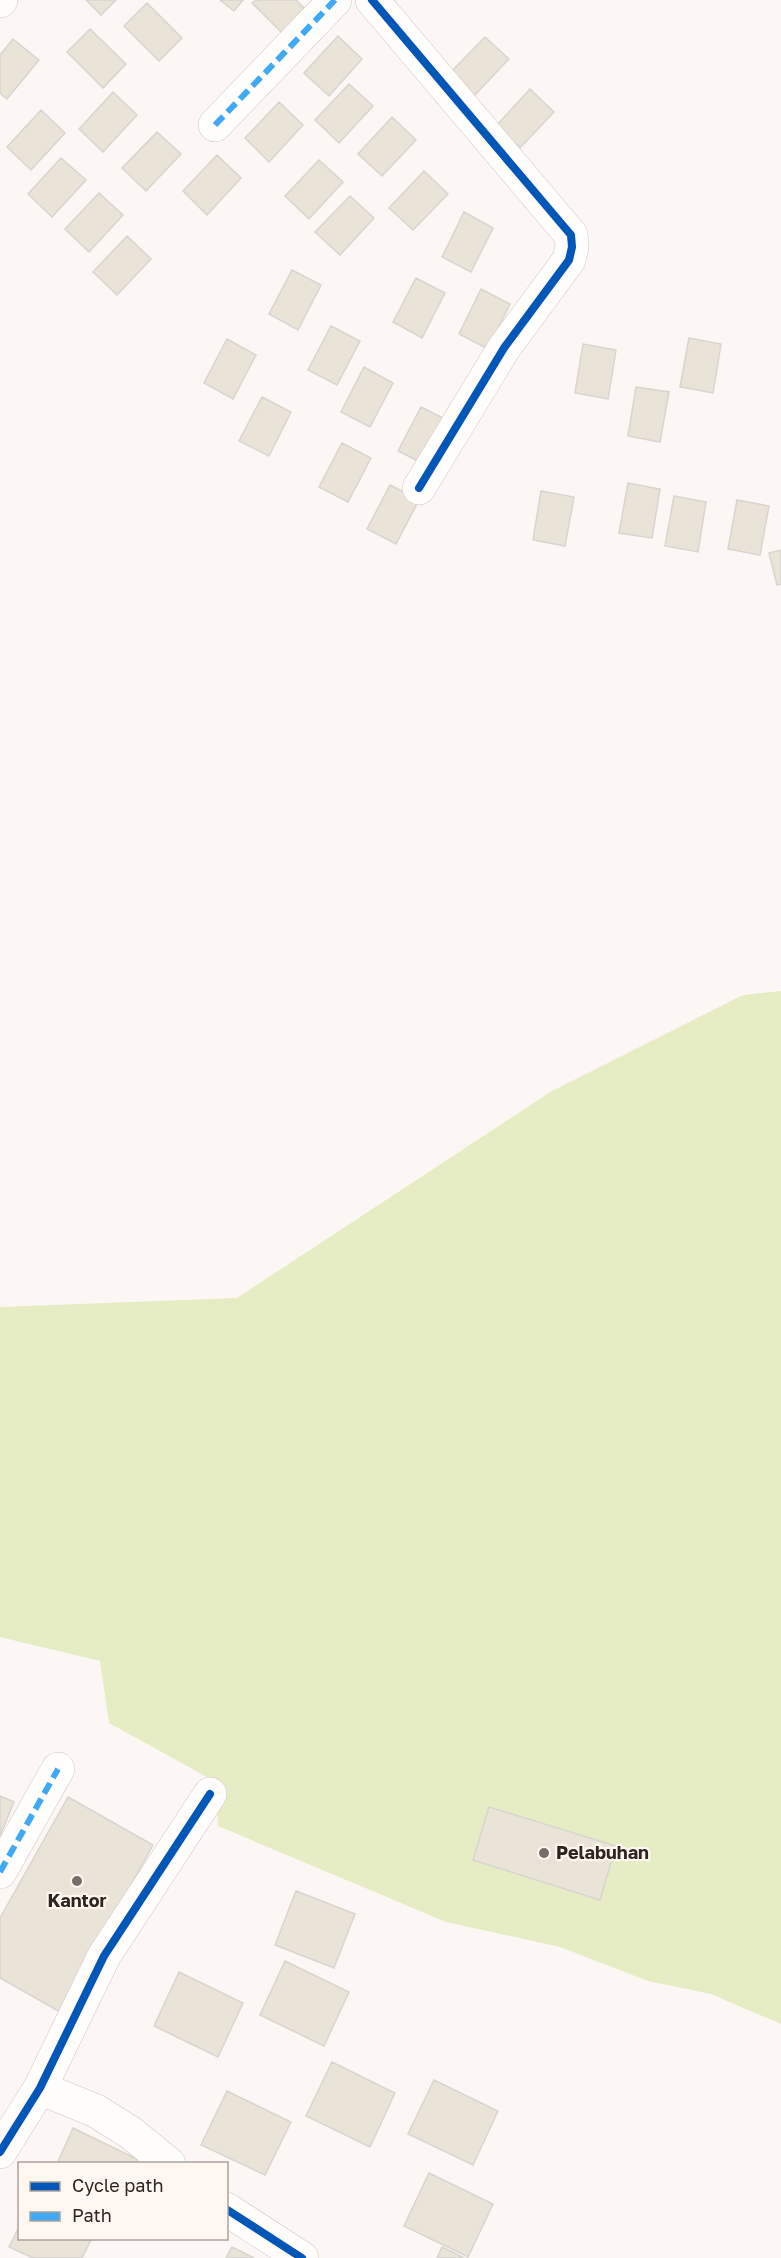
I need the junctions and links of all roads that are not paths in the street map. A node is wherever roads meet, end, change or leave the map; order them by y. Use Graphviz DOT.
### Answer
graph roads {
  1 [pos="335,0"];
  2 [pos="372,0"];
  3 [pos="215,125"];
  4 [pos="419,488"];
  5 [pos="58,1769"];
  6 [pos="210,1794"];
  7 [pos="0,1872"];
  8 [pos="40,2088"];
  9 [pos="0,2152"];
  10 [pos="168,2162"];
  11 [pos="228,2210"];
  12 [pos="302,2258"];
  1 -- 3 [label="street"];
  2 -- 4 [label="street"];
  5 -- 7 [label="street"];
  6 -- 8 [label="street"];
  8 -- 9 [label="street"];
  8 -- 10 [label="street"];
  11 -- 12 [label="street"];
}
